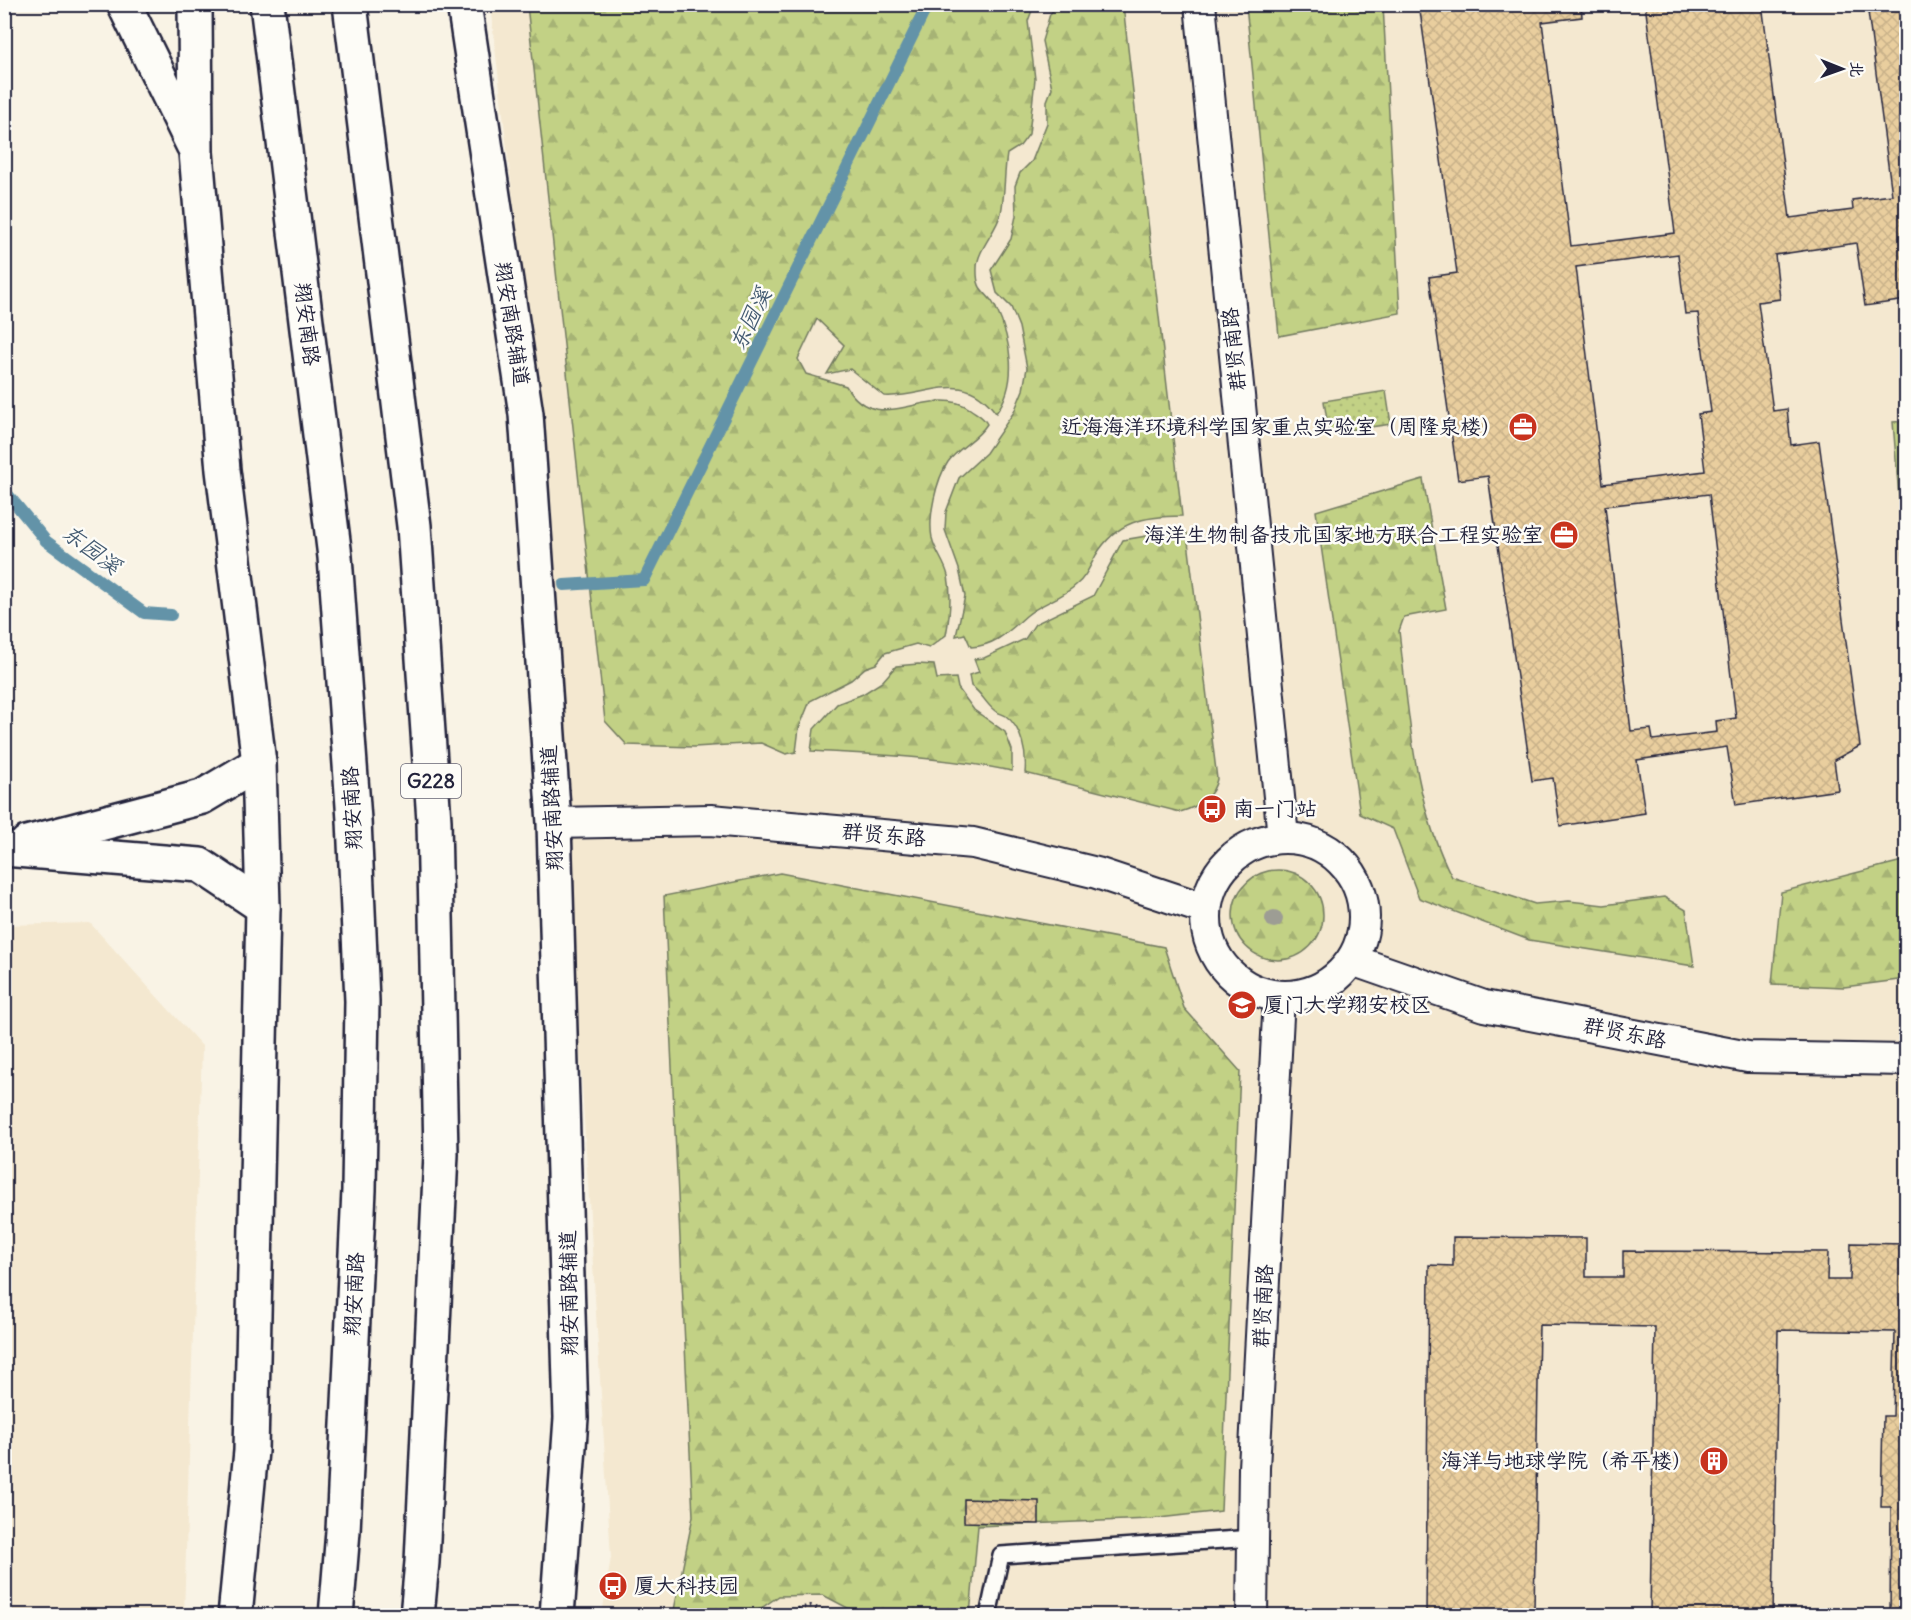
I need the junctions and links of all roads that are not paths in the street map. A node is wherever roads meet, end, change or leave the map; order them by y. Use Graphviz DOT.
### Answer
graph roads {
  1 [pos="124,4"];
  2 [pos="173,4"];
  3 [pos="195,4"];
  4 [pos="267,4"];
  5 [pos="350,4"];
  6 [pos="464,4"];
  7 [pos="1200,4"];
  8 [pos="196,152"];
  9 [pos="259,763"];
  10 [pos="554,823"];
  11 [pos="1283,837"];
  12 [pos="4,849"];
  13 [pos="263,906"];
  14 [pos="1205,909"];
  15 [pos="1352,960"];
  16 [pos="1279,997"];
  17 [pos="1906,1060"];
  18 [pos="1253,1538"];
  19 [pos="235,1616"];
  20 [pos="336,1616"];
  21 [pos="417,1616"];
  22 [pos="557,1616"];
  23 [pos="988,1616"];
  24 [pos="1252,1616"];
  1 -- 8 [label="main road"];
  2 -- 8 [label="main road"];
  3 -- 8 [label="main road"];
  4 -- 20 [label="main road, 翔安南路"];
  5 -- 21 [label="main road, G228"];
  6 -- 10 [label="main road, 翔安南路辅道"];
  7 -- 11 [label="street, 群贤南路"];
  8 -- 9 [label="main road"];
  9 -- 12 [label="main road"];
  9 -- 13 [label="main road"];
  10 -- 14 [label="street, 群贤东路"];
  10 -- 22 [label="main road, 翔安南路辅道"];
  11 -- 14 [label="street"];
  11 -- 15 [label="street"];
  12 -- 13 [label="main road"];
  13 -- 19 [label="main road"];
  14 -- 16 [label="street"];
  15 -- 16 [label="street"];
  15 -- 17 [label="street, 群贤东路"];
  16 -- 18 [label="street, 群贤南路"];
  18 -- 23 [label="lane"];
  18 -- 24 [label="street, 群贤南路"];
}
